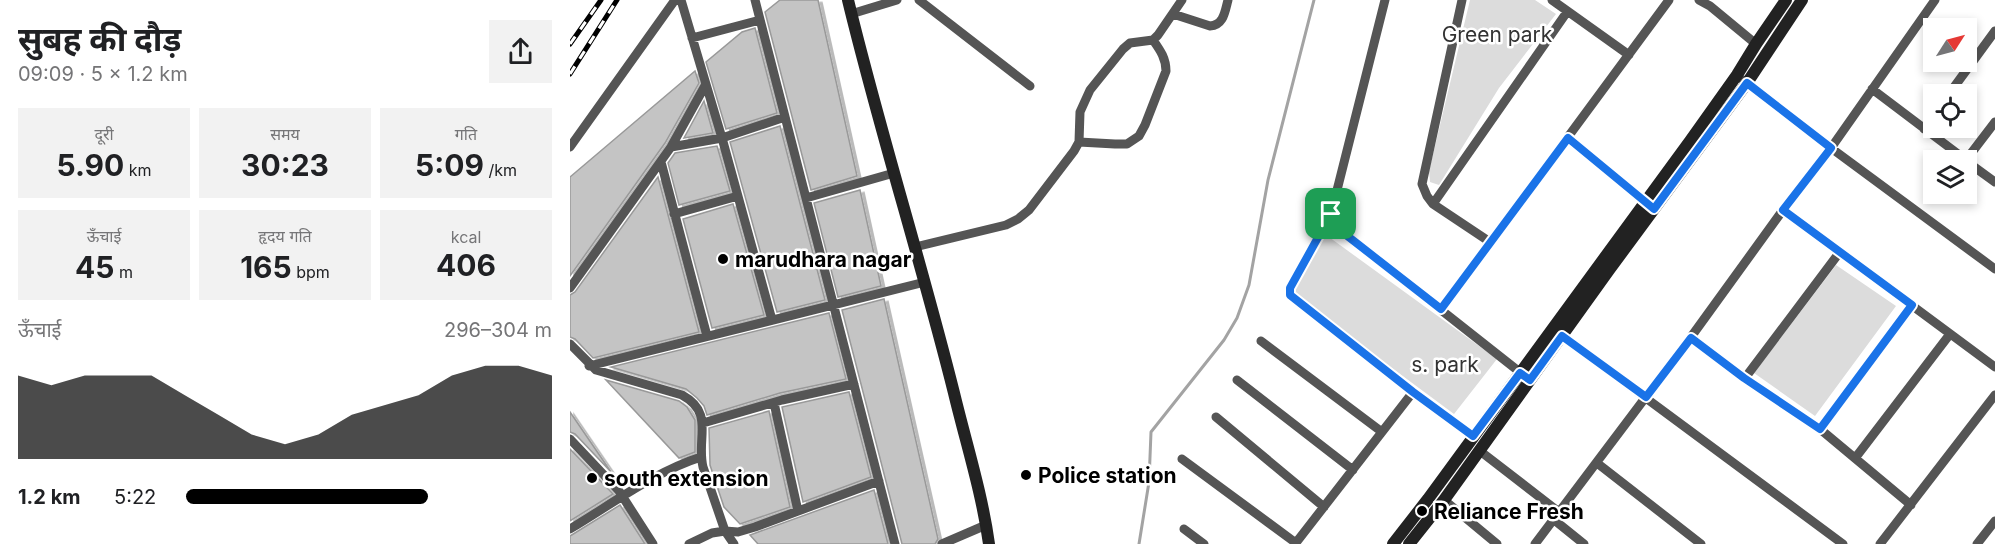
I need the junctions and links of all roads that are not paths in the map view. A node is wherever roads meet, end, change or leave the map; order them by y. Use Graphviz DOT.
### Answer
graph roads {
  1 [pos="675,0"];
  2 [pos="681,0"];
  3 [pos="755,0"];
  4 [pos="848,0"];
  5 [pos="897,0"];
  6 [pos="919,0"];
  7 [pos="1182,0"];
  8 [pos="1228,0"];
  9 [pos="1385,0"];
  10 [pos="1462,0"];
  11 [pos="1552,0"];
  12 [pos="1669,0"];
  13 [pos="1699,0"];
  14 [pos="1786,0"];
  15 [pos="1802,0"];
  16 [pos="1935,0"];
  17 [pos="1712,3"];
  18 [pos="1567,12"];
  19 [pos="1173,14"];
  20 [pos="851,15"];
  21 [pos="760,20"];
  22 [pos="1995,31"];
  23 [pos="692,38"];
  24 [pos="1153,40"];
  25 [pos="1756,44"];
  26 [pos="1629,55"];
  27 [pos="1742,79"];
  28 [pos="706,84"];
  29 [pos="1956,84"];
  30 [pos="1030,86"];
  31 [pos="1872,89"];
  32 [pos="785,117"];
  33 [pos="1995,122"];
  34 [pos="1923,128"];
  35 [pos="722,138"];
  36 [pos="1568,138"];
  37 [pos="1936,138"];
  38 [pos="1079,142"];
  39 [pos="570,147"];
  40 [pos="671,147"];
  41 [pos="1831,148"];
  42 [pos="1952,150"];
  43 [pos="1974,150"];
  44 [pos="661,162"];
  45 [pos="1977,169"];
  46 [pos="894,173"];
  47 [pos="1995,182"];
  48 [pos="738,196"];
  49 [pos="806,198"];
  50 [pos="1433,204"];
  51 [pos="1650,205"];
  52 [pos="1783,210"];
  53 [pos="674,214"];
  54 [pos="1331,214"];
  55 [pos="1490,242"];
  56 [pos="915,248"];
  57 [pos="1839,253"];
  58 [pos="1995,269"];
  59 [pos="925,282"];
  60 [pos="570,288"];
  61 [pos="834,304"];
  62 [pos="1912,305"];
  63 [pos="1441,309"];
  64 [pos="772,320"];
  65 [pos="1950,334"];
  66 [pos="706,336"];
  67 [pos="1562,336"];
  68 [pos="1691,338"];
  69 [pos="1261,341"];
  70 [pos="570,344"];
  71 [pos="589,366"];
  72 [pos="1995,367"];
  73 [pos="1525,376"];
  74 [pos="1744,378"];
  75 [pos="1237,380"];
  76 [pos="854,384"];
  77 [pos="1413,392"];
  78 [pos="1995,395"];
  79 [pos="1646,397"];
  80 [pos="774,403"];
  81 [pos="1216,417"];
  82 [pos="703,423"];
  83 [pos="1820,429"];
  84 [pos="1382,432"];
  85 [pos="1473,436"];
  86 [pos="570,439"];
  87 [pos="1480,450"];
  88 [pos="700,457"];
  89 [pos="1856,457"];
  90 [pos="1182,459"];
  91 [pos="1597,463"];
  92 [pos="1353,470"];
  93 [pos="879,481"];
  94 [pos="623,496"];
  95 [pos="1444,500"];
  96 [pos="1911,505"];
  97 [pos="1324,507"];
  98 [pos="798,511"];
  99 [pos="1556,515"];
  100 [pos="1995,522"];
  101 [pos="572,524"];
  102 [pos="986,525"];
  103 [pos="1184,529"];
  104 [pos="726,531"];
  105 [pos="654,544"];
  106 [pos="689,544"];
  107 [pos="734,544"];
  108 [pos="895,544"];
  109 [pos="942,544"];
  110 [pos="989,544"];
  111 [pos="1204,544"];
  112 [pos="1296,544"];
  113 [pos="1393,544"];
  114 [pos="1409,544"];
  115 [pos="1497,544"];
  116 [pos="1535,544"];
  117 [pos="1584,544"];
  118 [pos="1701,544"];
  119 [pos="1843,544"];
  120 [pos="1880,544"];
  121 [pos="1977,544"];
  1 -- 39 [label="street"];
  2 -- 23 [label="street"];
  3 -- 21 [label="street"];
  4 -- 20 [label="street"];
  5 -- 20 [label="street"];
  6 -- 30 [label="street"];
  7 -- 19 [label="street"];
  8 -- 19 [label="street"];
  9 -- 54 [label="street"];
  10 -- 50 [label="street"];
  11 -- 18 [label="street"];
  12 -- 26 [label="street"];
  13 -- 17 [label="street"];
  14 -- 25 [label="street"];
  15 -- 27 [label="street"];
  16 -- 31 [label="street"];
  17 -- 25 [label="street"];
  18 -- 26 [label="street"];
  18 -- 50 [label="street"];
  19 -- 24 [label="street"];
  20 -- 46 [label="street"];
  21 -- 23 [label="street"];
  21 -- 32 [label="street"];
  22 -- 29 [label="street"];
  23 -- 28 [label="street"];
  24 -- 38 [label="street"];
  24 -- 38 [label="street"];
  25 -- 27 [label="street"];
  26 -- 36 [label="street"];
  27 -- 41 [label="street"];
  27 -- 51 [label="street"];
  28 -- 35 [label="street"];
  28 -- 40 [label="street"];
  31 -- 34 [label="street"];
  31 -- 41 [label="street"];
  32 -- 35 [label="street"];
  32 -- 49 [label="street"];
  33 -- 43 [label="street"];
  35 -- 40 [label="street"];
  35 -- 48 [label="street"];
  36 -- 51 [label="street"];
  36 -- 55 [label="street"];
  37 -- 42 [label="street"];
  38 -- 56 [label="street"];
  40 -- 44 [label="street"];
  41 -- 52 [label="street"];
  41 -- 58 [label="street"];
  44 -- 53 [label="street"];
  44 -- 60 [label="street"];
  45 -- 47 [label="street"];
  46 -- 49 [label="street"];
  46 -- 56 [label="street"];
  48 -- 53 [label="street"];
  48 -- 64 [label="street"];
  49 -- 61 [label="street"];
  50 -- 55 [label="street"];
  51 -- 67 [label="street"];
  51 -- 73 [label="street"];
  52 -- 57 [label="street"];
  52 -- 68 [label="street"];
  53 -- 66 [label="street"];
  54 -- 63 [label="street"];
  54 -- 77 [label="street"];
  55 -- 63 [label="street"];
  56 -- 59 [label="street"];
  57 -- 62 [label="street"];
  57 -- 74 [label="street"];
  59 -- 61 [label="street"];
  59 -- 102 [label="street"];
  61 -- 64 [label="street"];
  61 -- 76 [label="street"];
  62 -- 65 [label="street"];
  62 -- 83 [label="street"];
  63 -- 73 [label="street"];
  64 -- 66 [label="street"];
  65 -- 72 [label="street"];
  65 -- 89 [label="street"];
  66 -- 71 [label="street"];
  67 -- 73 [label="street"];
  67 -- 79 [label="street"];
  68 -- 74 [label="street"];
  68 -- 79 [label="street"];
  69 -- 84 [label="street"];
  70 -- 71 [label="street"];
  71 -- 82 [label="street"];
  73 -- 85 [label="street"];
  73 -- 87 [label="street"];
  74 -- 83 [label="street"];
  75 -- 92 [label="street"];
  76 -- 80 [label="street"];
  76 -- 93 [label="street"];
  77 -- 84 [label="street"];
  77 -- 85 [label="street"];
  78 -- 96 [label="street"];
  79 -- 91 [label="street"];
  79 -- 119 [label="street"];
  80 -- 82 [label="street"];
  80 -- 98 [label="street"];
  81 -- 97 [label="street"];
  82 -- 88 [label="street"];
  83 -- 89 [label="street"];
  84 -- 92 [label="street"];
  85 -- 113 [label="street"];
  86 -- 94 [label="street"];
  87 -- 95 [label="street"];
  87 -- 99 [label="street"];
  88 -- 94 [label="street"];
  88 -- 104 [label="street"];
  89 -- 96 [label="street"];
  90 -- 112 [label="street"];
  91 -- 99 [label="street"];
  91 -- 118 [label="street"];
  92 -- 97 [label="street"];
  93 -- 98 [label="street"];
  93 -- 108 [label="street"];
  94 -- 101 [label="street"];
  94 -- 105 [label="street"];
  95 -- 114 [label="street"];
  95 -- 115 [label="street"];
  96 -- 120 [label="street"];
  97 -- 112 [label="street"];
  98 -- 104 [label="street"];
  99 -- 116 [label="street"];
  99 -- 117 [label="street"];
  100 -- 121 [label="street"];
  102 -- 109 [label="street"];
  102 -- 110 [label="street"];
  103 -- 111 [label="street"];
  104 -- 106 [label="street"];
  104 -- 107 [label="street"];
}
